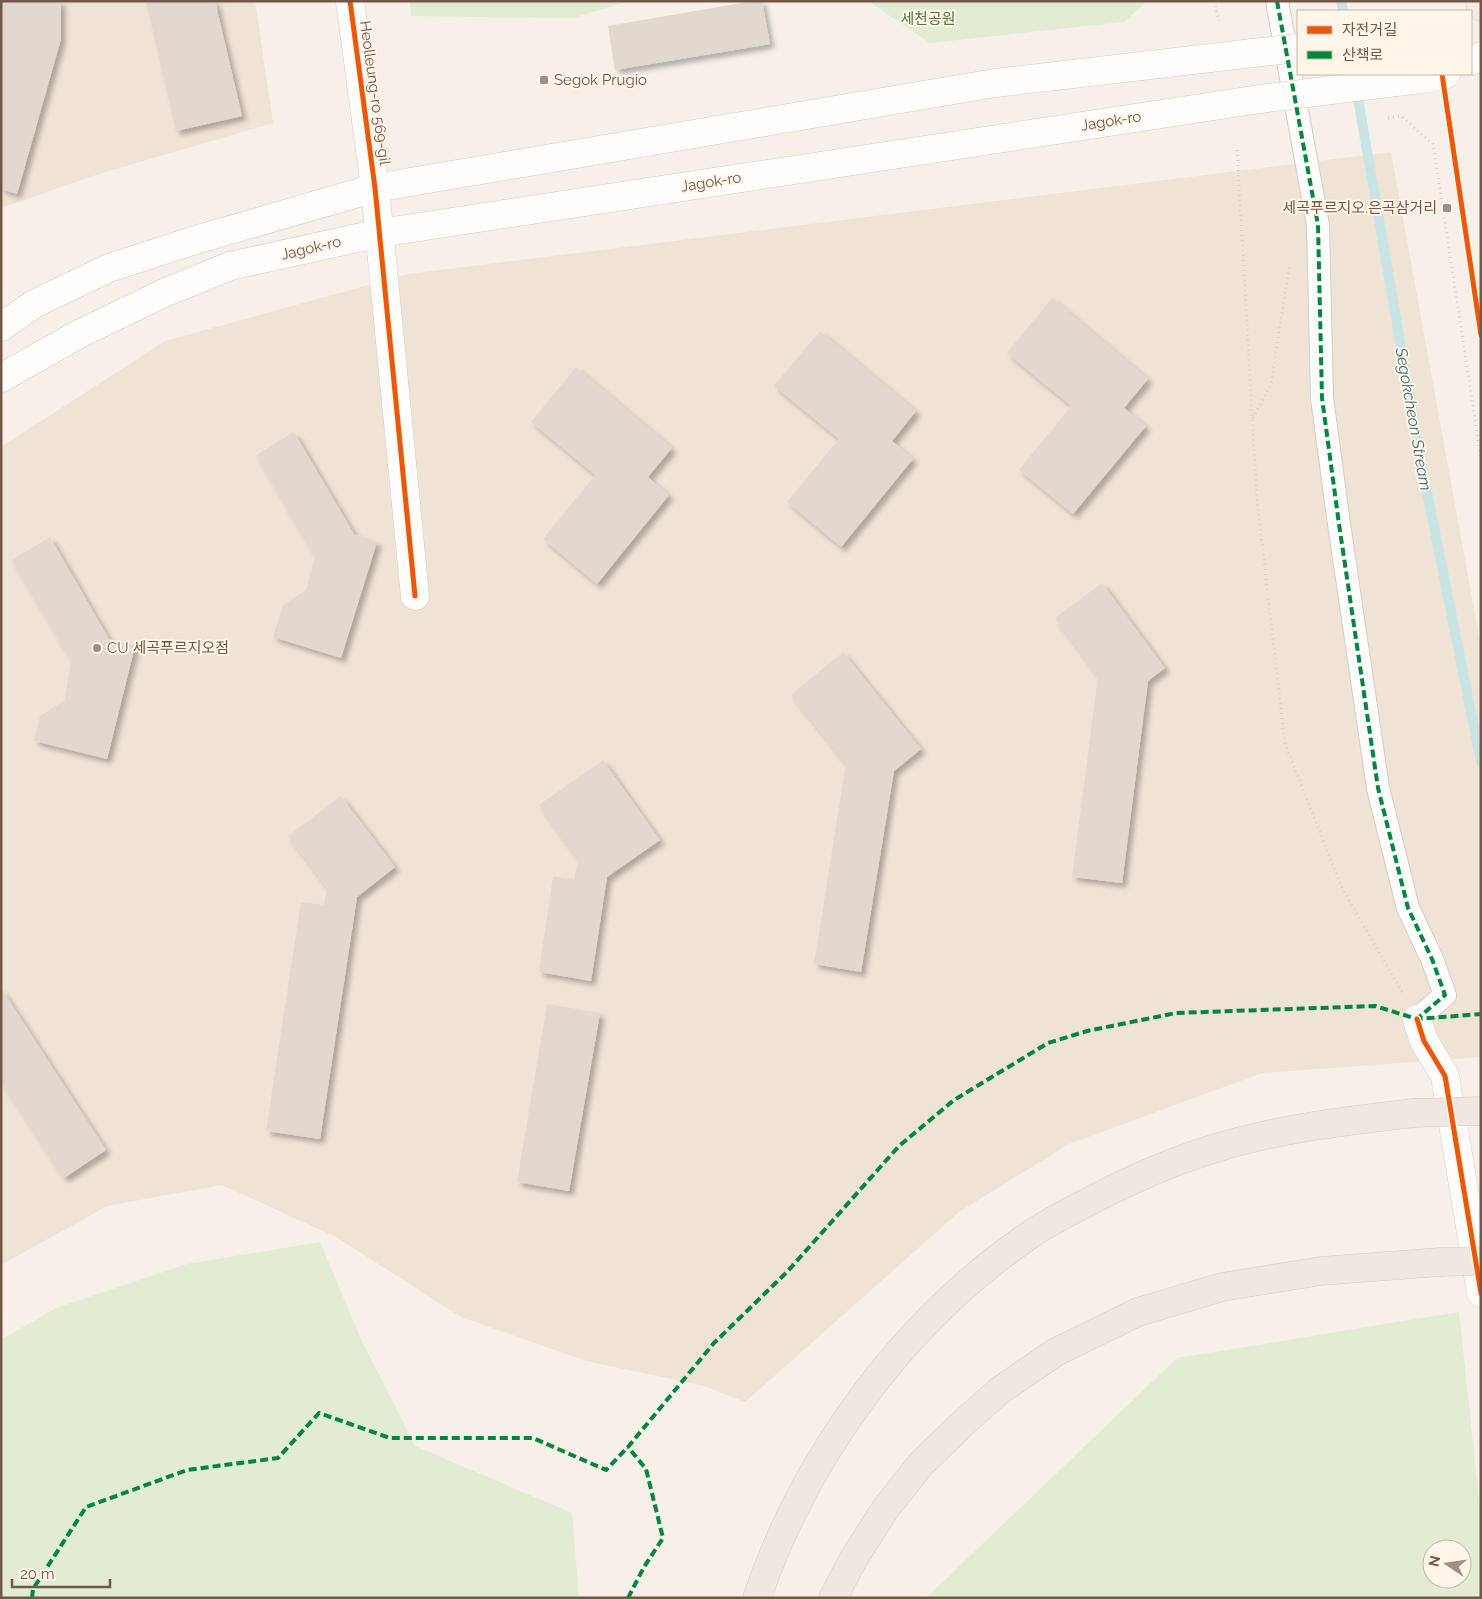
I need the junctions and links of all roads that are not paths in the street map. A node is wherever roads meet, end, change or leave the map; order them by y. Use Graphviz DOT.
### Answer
graph roads {
  1 [pos="350,1"];
  2 [pos="1277,1"];
  3 [pos="1480,1"];
  4 [pos="1481,7"];
  5 [pos="1297,48"];
  6 [pos="1444,75"];
  7 [pos="375,188"];
  8 [pos="380,233"];
  9 [pos="1,327"];
  10 [pos="1,378"];
  11 [pos="415,596"];
  12 [pos="1417,1019"];
  13 [pos="1481,1111"];
  14 [pos="1481,1261"];
  15 [pos="1481,1292"];
  16 [pos="757,1598"];
  17 [pos="833,1598"];
  1 -- 7 [label="main road, Heolleung-ro 569-gil"];
  2 -- 12 [label="street"];
  3 -- 4 [label="main road"];
  5 -- 7 [label="main road, bridge"];
  6 -- 8 [label="main road, Jagok-ro, bridge"];
  7 -- 8 [label="main road, Heolleung-ro 569-gil"];
  7 -- 9 [label="main road"];
  8 -- 10 [label="main road, Jagok-ro"];
  8 -- 11 [label="main road, Heolleung-ro 569-gil"];
  12 -- 15 [label="main road"];
  13 -- 16 [label="highway, bridge"];
  14 -- 17 [label="highway, bridge"];
}
